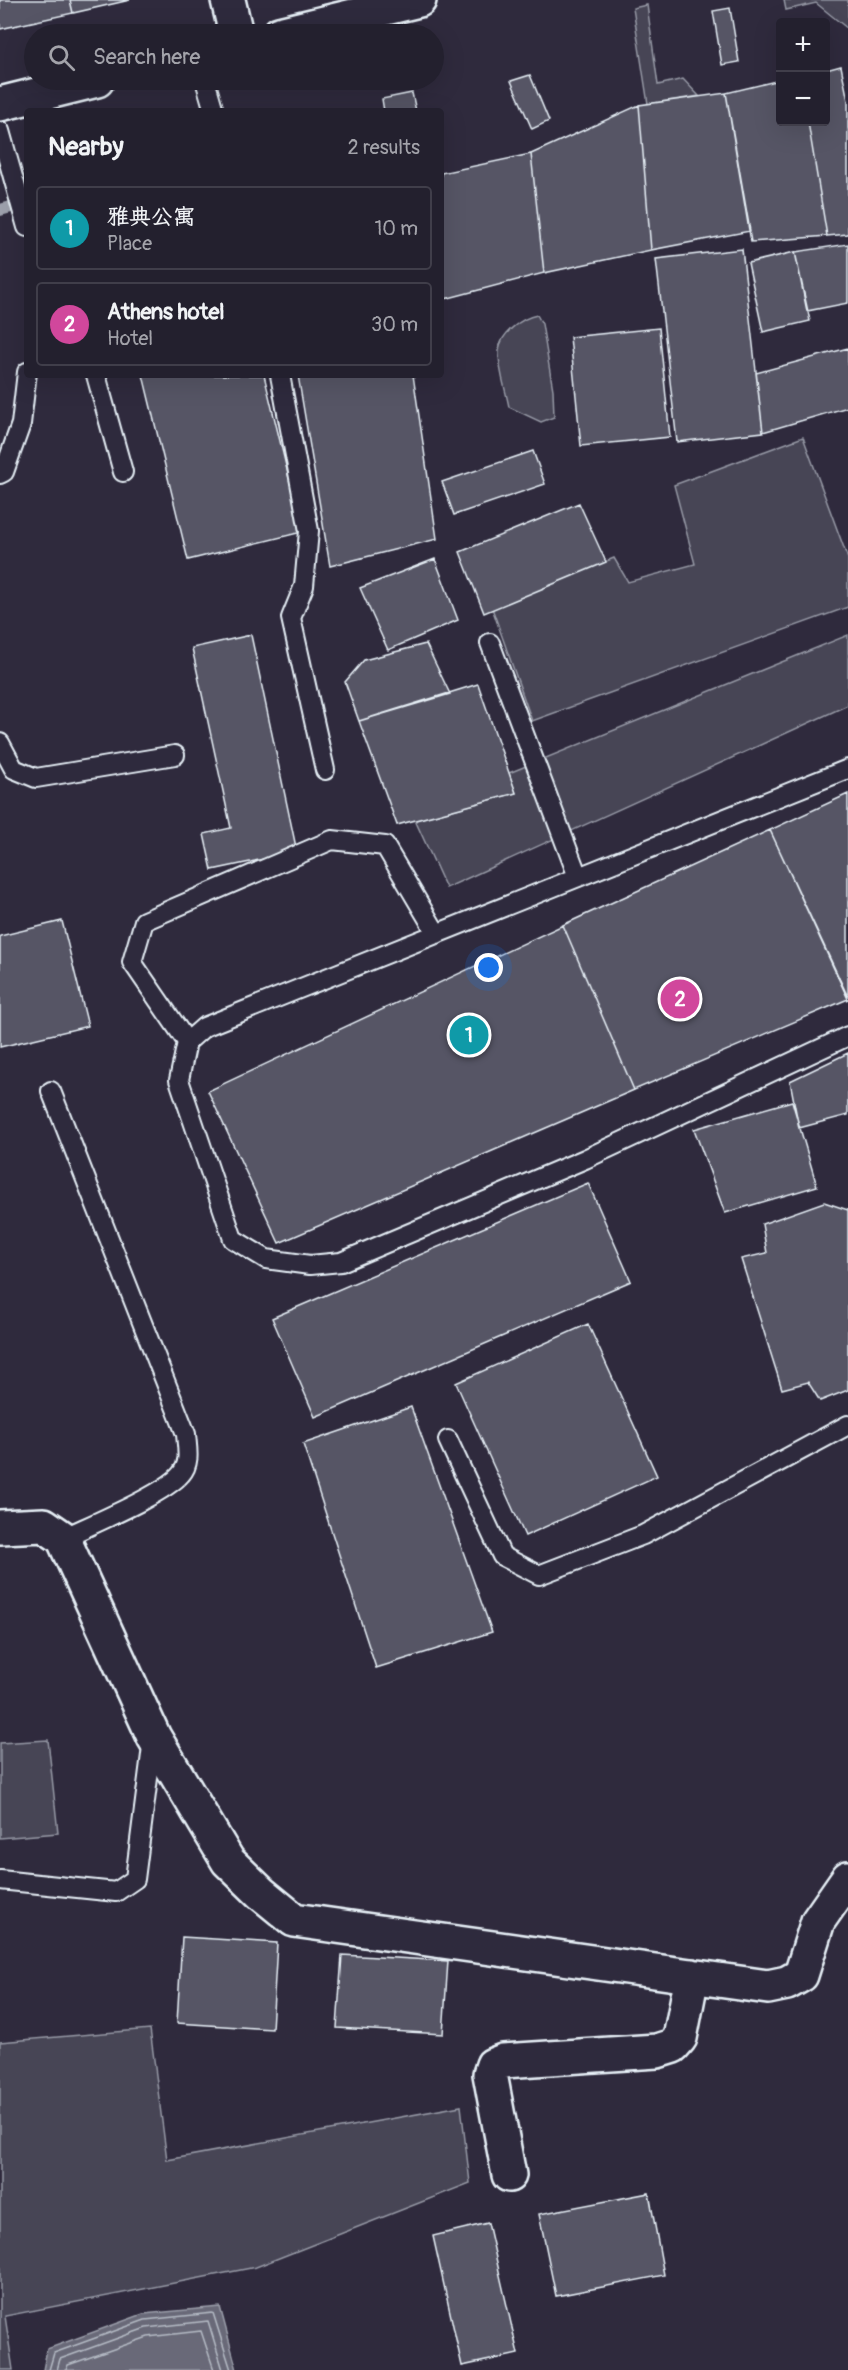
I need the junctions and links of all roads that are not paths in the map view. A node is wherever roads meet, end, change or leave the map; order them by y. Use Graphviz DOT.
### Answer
graph roads {
  1 [pos="228,0"];
  2 [pos="419,0"];
  3 [pos="234,24"];
  4 [pos="320,24"];
  5 [pos="57,90"];
  6 [pos="209,90"];
  7 [pos="0,104"];
  8 [pos="213,108"];
  9 [pos="0,131"];
  10 [pos="24,216"];
  11 [pos="26,378"];
  12 [pos="97,378"];
  13 [pos="281,378"];
  14 [pos="123,472"];
  15 [pos="0,474"];
  16 [pos="490,643"];
  17 [pos="0,743"];
  18 [pos="175,754"];
  19 [pos="848,769"];
  20 [pos="325,770"];
  21 [pos="578,877"];
  22 [pos="437,934"];
  23 [pos="848,1036"];
  24 [pos="187,1041"];
  25 [pos="51,1091"];
  26 [pos="848,1425"];
  27 [pos="448,1440"];
  28 [pos="0,1527"];
  29 [pos="63,1538"];
  30 [pos="154,1737"];
  31 [pos="848,1878"];
  32 [pos="0,1880"];
  33 [pos="692,1976"];
  34 [pos="509,2175"];
  1 -- 3 [label="street"];
  2 -- 4 [label="street"];
  5 -- 7 [label="street"];
  6 -- 8 [label="lane"];
  9 -- 10 [label="lane"];
  11 -- 15 [label="lane"];
  12 -- 14 [label="lane"];
  13 -- 20 [label="lane"];
  16 -- 21 [label="lane"];
  17 -- 18 [label="lane"];
  19 -- 21 [label="lane"];
  21 -- 22 [label="lane"];
  22 -- 24 [label="lane"];
  22 -- 24 [label="lane"];
  23 -- 24 [label="lane"];
  25 -- 29 [label="lane"];
  26 -- 27 [label="lane"];
  28 -- 29 [label="street"];
  29 -- 30 [label="street"];
  30 -- 32 [label="lane"];
  30 -- 33 [label="street"];
  31 -- 33 [label="street"];
  33 -- 34 [label="street"];
}
